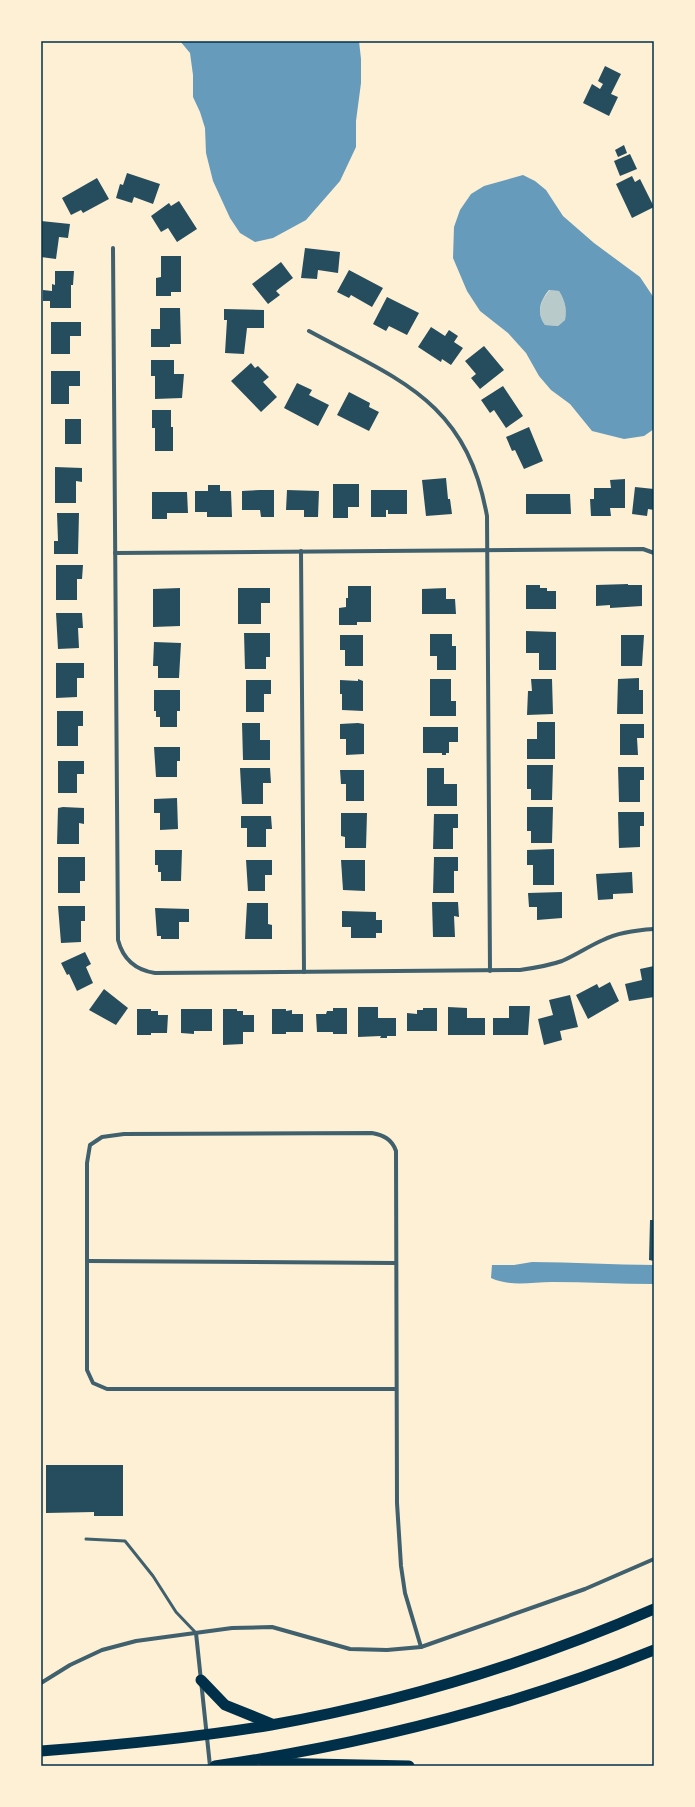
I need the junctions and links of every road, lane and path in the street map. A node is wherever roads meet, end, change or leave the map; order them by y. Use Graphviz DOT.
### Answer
graph roads {
  1 [pos="114,248"];
  2 [pos="308,331"];
  3 [pos="487,549"];
  4 [pos="301,551"];
  5 [pos="115,553"];
  6 [pos="654,553"];
  7 [pos="654,929"];
  8 [pos="490,971"];
  9 [pos="304,972"];
  10 [pos="88,1262"];
  11 [pos="396,1263"];
  12 [pos="396,1389"];
  13 [pos="86,1539"];
  14 [pos="654,1559"];
  15 [pos="654,1610"];
  16 [pos="196,1633"];
  17 [pos="421,1647"];
  18 [pos="654,1650"];
  19 [pos="201,1680"];
  20 [pos="41,1683"];
  21 [pos="273,1724"];
  22 [pos="207,1734"];
  23 [pos="41,1750"];
  24 [pos="241,1762"];
  25 [pos="210,1766"];
  26 [pos="215,1766"];
  27 [pos="409,1766"];
  1 -- 5 [label="street"];
  2 -- 3 [label="street"];
  3 -- 4 [label="street"];
  3 -- 6 [label="street"];
  3 -- 8 [label="street"];
  4 -- 5 [label="street"];
  4 -- 9 [label="street"];
  5 -- 9 [label="street"];
  7 -- 8 [label="street"];
  8 -- 9 [label="street"];
  10 -- 11 [label="street"];
  10 -- 11 [label="street"];
  10 -- 12 [label="street"];
  11 -- 12 [label="street"];
  12 -- 17 [label="street"];
  13 -- 16 [label="lane"];
  14 -- 17 [label="street"];
  15 -- 21 [label="highway"];
  16 -- 17 [label="street"];
  16 -- 19 [label="street"];
  16 -- 20 [label="street"];
  18 -- 24 [label="highway"];
  19 -- 21 [label="highway"];
  19 -- 22 [label="street"];
  21 -- 22 [label="highway"];
  22 -- 23 [label="highway"];
  22 -- 25 [label="street"];
  24 -- 26 [label="highway"];
  24 -- 27 [label="highway"];
}
